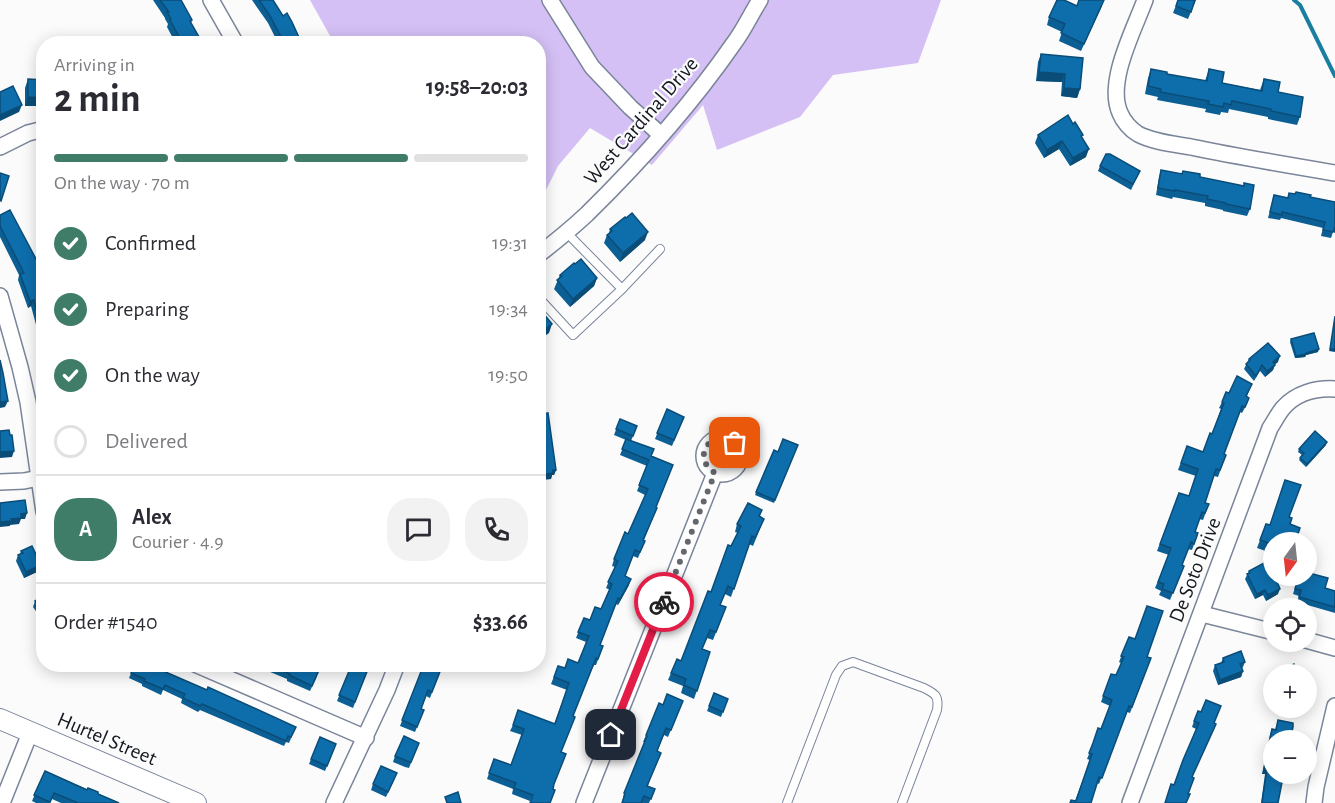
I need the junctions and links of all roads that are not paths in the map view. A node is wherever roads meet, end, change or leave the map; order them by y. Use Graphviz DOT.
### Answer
graph roads {
  1 [pos="211,0"];
  2 [pos="550,0"];
  3 [pos="760,0"];
  4 [pos="1145,0"];
  5 [pos="231,36"];
  6 [pos="36,131"];
  7 [pos="661,135"];
  8 [pos="0,147"];
  9 [pos="1335,173"];
  10 [pos="566,232"];
  11 [pos="546,248"];
  12 [pos="660,249"];
  13 [pos="621,289"];
  14 [pos="0,296"];
  15 [pos="546,305"];
  16 [pos="1335,389"];
  17 [pos="36,449"];
  18 [pos="715,473"];
  19 [pos="36,479"];
  20 [pos="0,482"];
  21 [pos="1202,614"];
  22 [pos="1263,629"];
  23 [pos="1317,643"];
  24 [pos="1335,648"];
  25 [pos="213,672"];
  26 [pos="394,672"];
  27 [pos="1335,706"];
  28 [pos="0,719"];
  29 [pos="30,733"];
  30 [pos="366,738"];
  31 [pos="2,803"];
  32 [pos="196,803"];
  33 [pos="334,803"];
  34 [pos="584,803"];
  35 [pos="787,803"];
  36 [pos="902,803"];
  37 [pos="1130,803"];
  38 [pos="1314,803"];
  1 -- 5 [label="street"];
  2 -- 7 [label="street"];
  3 -- 7 [label="street, West Cardinal Drive"];
  4 -- 9 [label="street"];
  6 -- 8 [label="street"];
  7 -- 10 [label="street, West Cardinal Drive"];
  10 -- 11 [label="street, West Cardinal Drive"];
  10 -- 13 [label="lane"];
  12 -- 13 [label="lane"];
  13 -- 15 [label="lane"];
  14 -- 17 [label="street"];
  16 -- 21 [label="street, De Soto Drive"];
  18 -- 34 [label="street"];
  19 -- 20 [label="street"];
  21 -- 22 [label="street"];
  21 -- 37 [label="street, De Soto Drive"];
  23 -- 24 [label="street"];
  25 -- 30 [label="street"];
  26 -- 30 [label="street"];
  27 -- 38 [label="street"];
  28 -- 29 [label="street, Hurtel Street"];
  29 -- 31 [label="street"];
  29 -- 32 [label="street, Hurtel Street"];
  30 -- 33 [label="street"];
  35 -- 36 [label="lane"];
}
